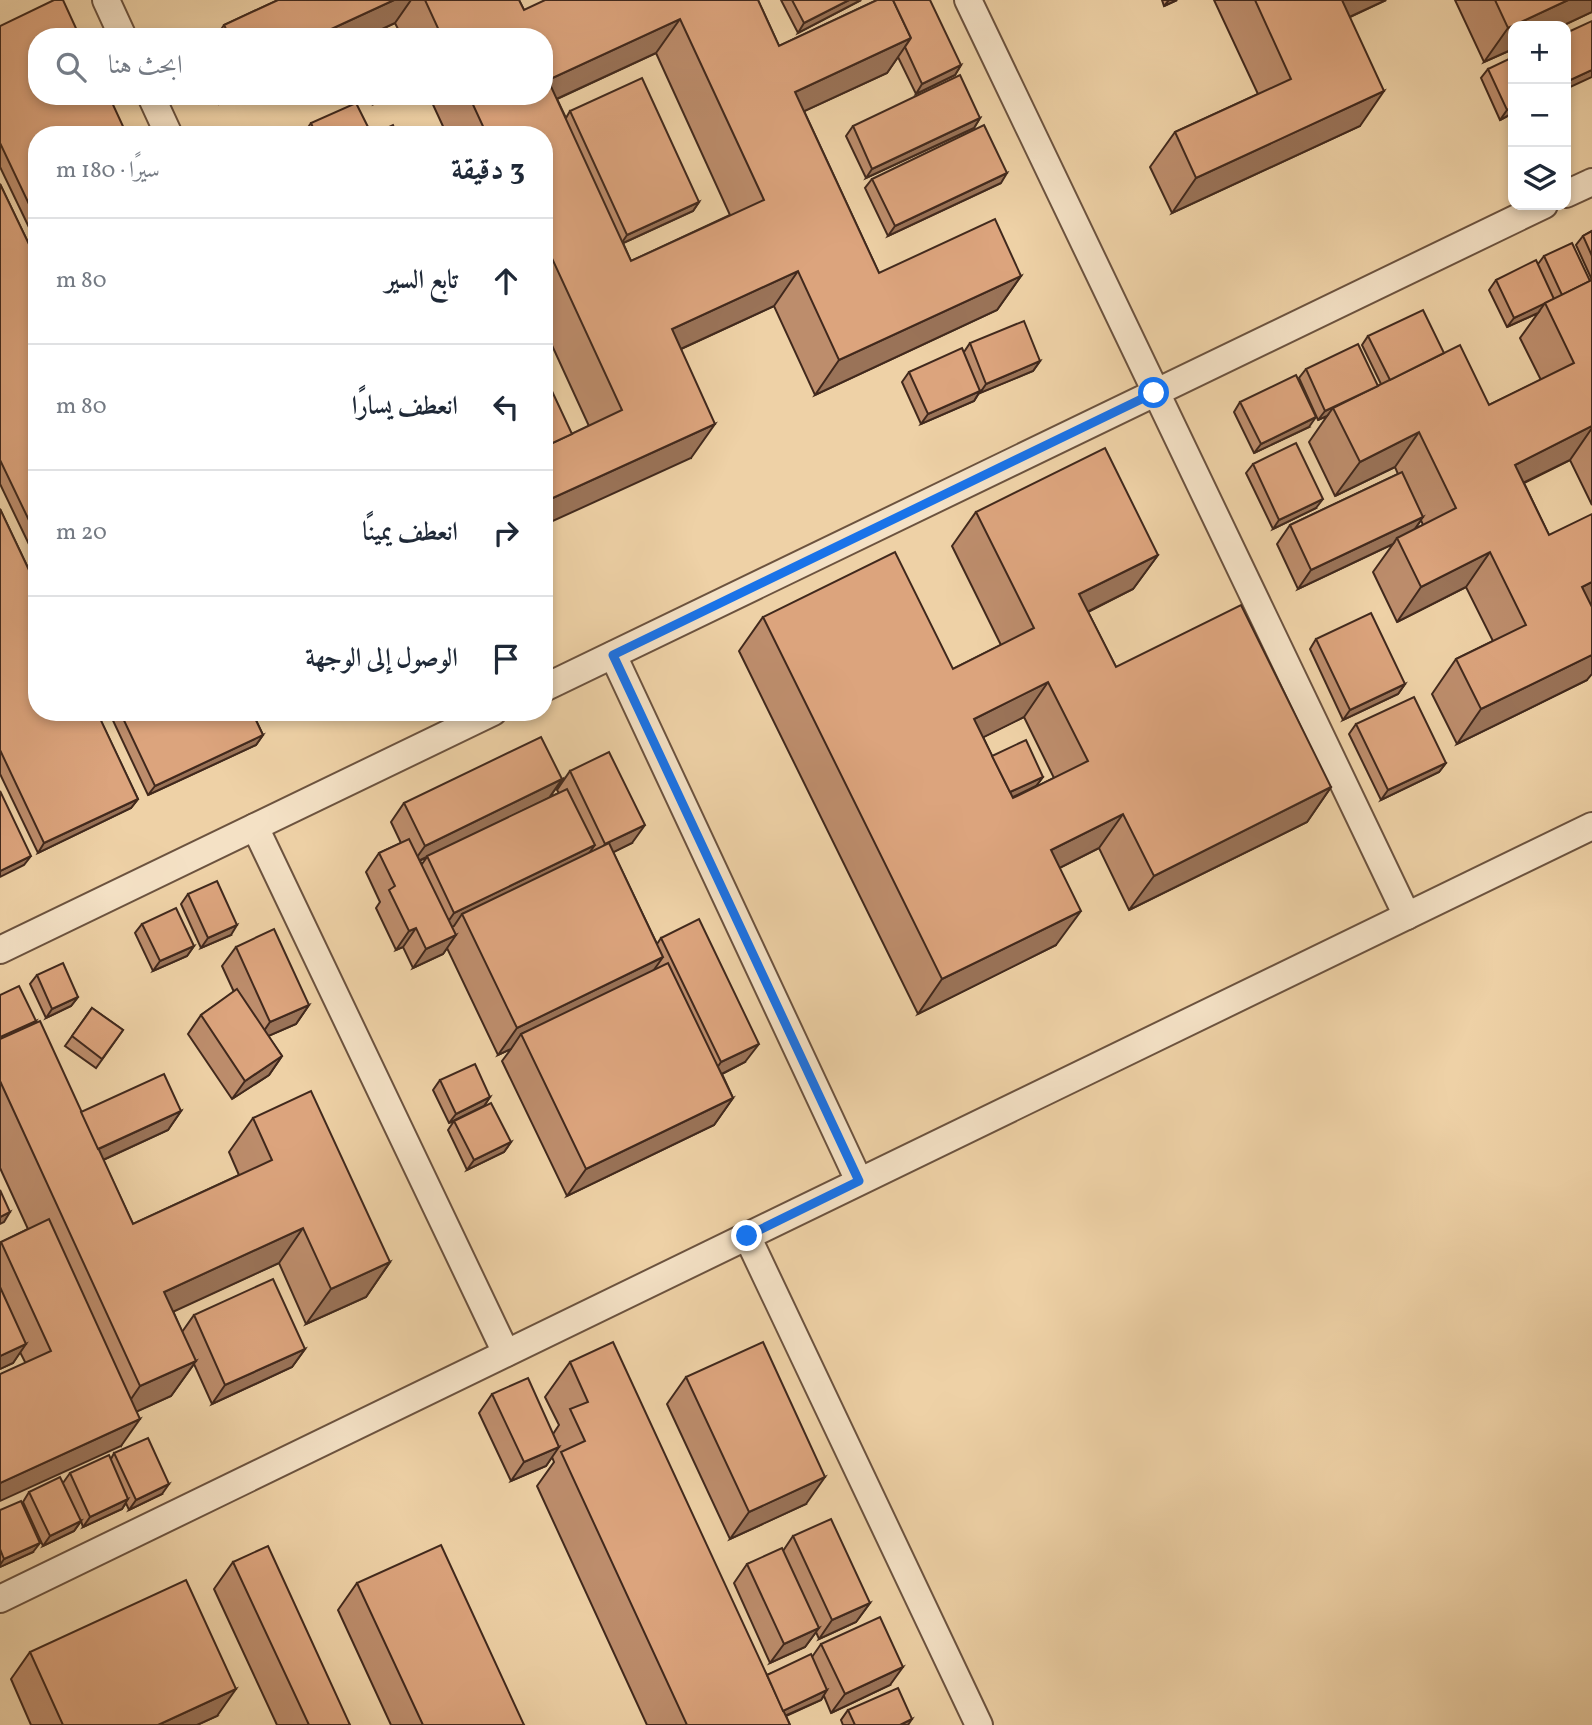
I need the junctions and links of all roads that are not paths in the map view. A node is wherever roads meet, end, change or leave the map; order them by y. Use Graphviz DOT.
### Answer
graph roads {
  1 [pos="106,0"];
  2 [pos="968,0"];
  3 [pos="119,28"];
  4 [pos="155,105"];
  5 [pos="165,126"];
  6 [pos="1592,182"];
  7 [pos="1571,192"];
  8 [pos="1534,210"];
  9 [pos="1154,393"];
  10 [pos="613,655"];
  11 [pos="553,684"];
  12 [pos="443,723"];
  13 [pos="1592,825"];
  14 [pos="255,827"];
  15 [pos="1407,916"];
  16 [pos="0,950"];
  17 [pos="859,1181"];
  18 [pos="747,1236"];
  19 [pos="506,1353"];
  20 [pos="0,1599"];
  21 [pos="979,1725"];
  1 -- 3 [label="lane"];
  2 -- 9 [label="lane"];
  4 -- 5 [label="lane"];
  6 -- 7 [label="lane"];
  8 -- 9 [label="lane"];
  9 -- 10 [label="lane"];
  9 -- 15 [label="lane"];
  10 -- 11 [label="lane"];
  10 -- 17 [label="lane"];
  12 -- 14 [label="lane"];
  13 -- 15 [label="lane"];
  14 -- 16 [label="lane"];
  14 -- 19 [label="lane"];
  15 -- 17 [label="lane"];
  17 -- 18 [label="lane"];
  18 -- 19 [label="lane"];
  18 -- 21 [label="lane"];
  19 -- 20 [label="lane"];
}
